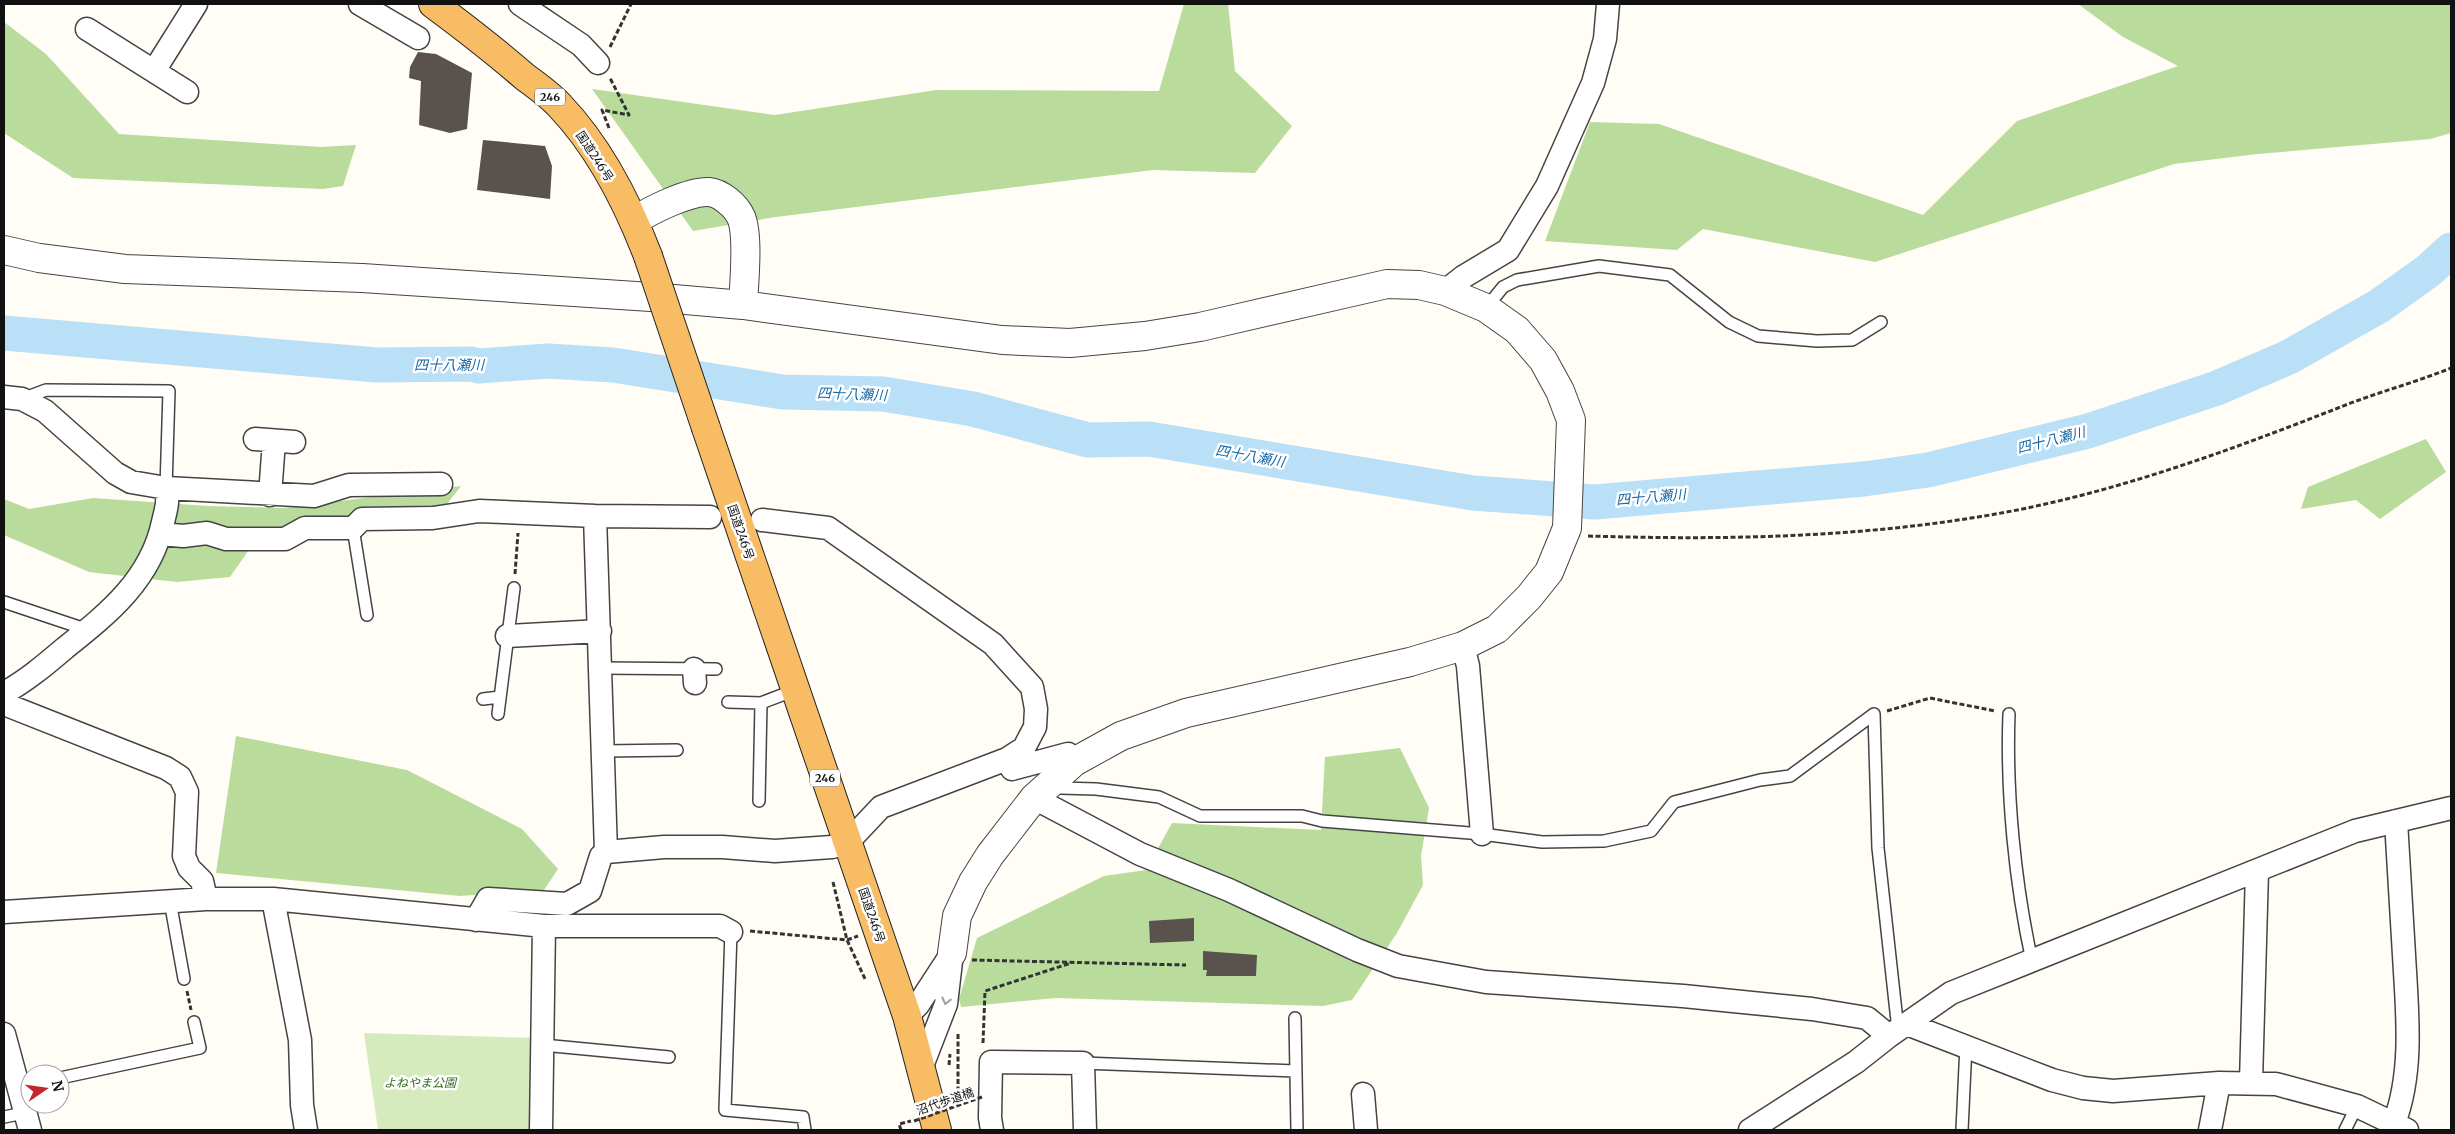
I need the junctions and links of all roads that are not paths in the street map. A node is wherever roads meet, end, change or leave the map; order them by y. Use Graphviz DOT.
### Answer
graph roads {
  1 [pos="196,4"];
  2 [pos="360,4"];
  3 [pos="433,4"];
  4 [pos="520,4"];
  5 [pos="1608,4"];
  6 [pos="87,29"];
  7 [pos="418,38"];
  8 [pos="599,61"];
  9 [pos="154,71"];
  10 [pos="187,92"];
  11 [pos="634,221"];
  12 [pos="4,250"];
  13 [pos="1446,291"];
  14 [pos="744,305"];
  15 [pos="1486,308"];
  16 [pos="1881,322"];
  17 [pos="13,398"];
  18 [pos="274,440"];
  19 [pos="441,484"];
  20 [pos="166,488"];
  21 [pos="270,495"];
  22 [pos="595,516"];
  23 [pos="710,517"];
  24 [pos="762,520"];
  25 [pos="353,528"];
  26 [pos="161,534"];
  27 [pos="514,588"];
  28 [pos="4,602"];
  29 [pos="367,615"];
  30 [pos="88,630"];
  31 [pos="600,632"];
  32 [pos="507,636"];
  33 [pos="1463,646"];
  34 [pos="602,668"];
  35 [pos="716,669"];
  36 [pos="795,690"];
  37 [pos="4,693"];
  38 [pos="500,697"];
  39 [pos="483,699"];
  40 [pos="728,702"];
  41 [pos="761,703"];
  42 [pos="4,704"];
  43 [pos="498,714"];
  44 [pos="2009,714"];
  45 [pos="678,750"];
  46 [pos="604,751"];
  47 [pos="1007,759"];
  48 [pos="1074,762"];
  49 [pos="1041,791"];
  50 [pos="759,801"];
  51 [pos="2451,808"];
  52 [pos="2396,821"];
  53 [pos="1482,834"];
  54 [pos="847,843"];
  55 [pos="606,852"];
  56 [pos="2257,871"];
  57 [pos="206,899"];
  58 [pos="273,899"];
  59 [pos="170,901"];
  60 [pos="4,912"];
  61 [pos="476,920"];
  62 [pos="544,926"];
  63 [pos="731,932"];
  64 [pos="951,956"];
  65 [pos="2032,961"];
  66 [pos="184,979"];
  67 [pos="907,1016"];
  68 [pos="1295,1018"];
  69 [pos="194,1022"];
  70 [pos="1898,1030"];
  71 [pos="4,1034"];
  72 [pos="543,1045"];
  73 [pos="1966,1045"];
  74 [pos="668,1057"];
  75 [pos="1083,1063"];
  76 [pos="922,1066"];
  77 [pos="1295,1071"];
  78 [pos="20,1075"];
  79 [pos="70,1076"];
  80 [pos="2251,1082"];
  81 [pos="2219,1083"];
  82 [pos="1363,1094"];
  83 [pos="2357,1106"];
  84 [pos="926,1126"];
  85 [pos="2400,1126"];
  86 [pos="306,1130"];
  87 [pos="541,1130"];
  88 [pos="806,1130"];
  89 [pos="992,1130"];
  90 [pos="1085,1130"];
  91 [pos="1297,1130"];
  92 [pos="1366,1130"];
  93 [pos="1750,1130"];
  94 [pos="1962,1130"];
  95 [pos="2210,1130"];
  96 [pos="2345,1130"];
  1 -- 9 [label="street"];
  2 -- 7 [label="street"];
  3 -- 11 [label="highway, 国道246号 / 246"];
  4 -- 8 [label="street"];
  5 -- 13 [label="street"];
  6 -- 9 [label="street"];
  9 -- 10 [label="street"];
  11 -- 14 [label="street"];
  11 -- 36 [label="highway, 国道246号 / 246, bridge"];
  12 -- 14 [label="street"];
  13 -- 14 [label="street"];
  13 -- 15 [label="street"];
  15 -- 16 [label="lane"];
  15 -- 33 [label="street"];
  17 -- 20 [label="street"];
  17 -- 20 [label="lane"];
  18 -- 21 [label="street"];
  19 -- 21 [label="street"];
  20 -- 21 [label="street"];
  20 -- 26 [label="street"];
  22 -- 23 [label="street"];
  22 -- 25 [label="street"];
  22 -- 31 [label="street"];
  24 -- 47 [label="street"];
  25 -- 26 [label="street"];
  25 -- 29 [label="lane"];
  26 -- 30 [label="street"];
  27 -- 32 [label="lane"];
  28 -- 30 [label="lane"];
  30 -- 37 [label="street"];
  31 -- 32 [label="street"];
  31 -- 34 [label="street"];
  32 -- 38 [label="lane"];
  33 -- 48 [label="street"];
  33 -- 53 [label="street"];
  34 -- 35 [label="lane"];
  34 -- 46 [label="street"];
  36 -- 41 [label="lane"];
  36 -- 54 [label="highway, 国道246号 / 246"];
  38 -- 39 [label="lane"];
  38 -- 43 [label="lane"];
  40 -- 41 [label="lane"];
  41 -- 50 [label="lane"];
  42 -- 57 [label="street"];
  44 -- 65 [label="lane"];
  45 -- 46 [label="lane"];
  46 -- 55 [label="street"];
  47 -- 48 [label="street"];
  47 -- 54 [label="street"];
  48 -- 49 [label="street"];
  49 -- 53 [label="lane"];
  49 -- 64 [label="street"];
  49 -- 70 [label="street"];
  51 -- 52 [label="street"];
  52 -- 56 [label="street"];
  52 -- 85 [label="street"];
  53 -- 70 [label="lane"];
  54 -- 55 [label="street"];
  54 -- 67 [label="highway, 国道246号 / 246"];
  55 -- 61 [label="street"];
  56 -- 65 [label="street"];
  56 -- 80 [label="street"];
  57 -- 58 [label="street"];
  57 -- 59 [label="street"];
  58 -- 61 [label="street"];
  58 -- 86 [label="street"];
  59 -- 60 [label="street"];
  59 -- 66 [label="lane"];
  61 -- 62 [label="street"];
  62 -- 63 [label="street"];
  62 -- 72 [label="street"];
  63 -- 88 [label="lane"];
  64 -- 67 [label="street"];
  64 -- 76 [label="street, one-way"];
  65 -- 70 [label="street"];
  67 -- 76 [label="highway, 国道246号 / 246"];
  68 -- 77 [label="lane"];
  69 -- 79 [label="lane"];
  70 -- 73 [label="street"];
  70 -- 93 [label="street"];
  71 -- 78 [label="street"];
  72 -- 74 [label="lane"];
  72 -- 87 [label="street"];
  73 -- 81 [label="street"];
  73 -- 94 [label="lane"];
  75 -- 77 [label="lane"];
  75 -- 89 [label="street"];
  75 -- 90 [label="street"];
  76 -- 84 [label="highway, 国道246号 / 246"];
  77 -- 91 [label="lane"];
  80 -- 81 [label="street"];
  80 -- 83 [label="street"];
  81 -- 95 [label="street"];
  82 -- 92 [label="street"];
  83 -- 85 [label="street"];
  83 -- 96 [label="lane"];
}
